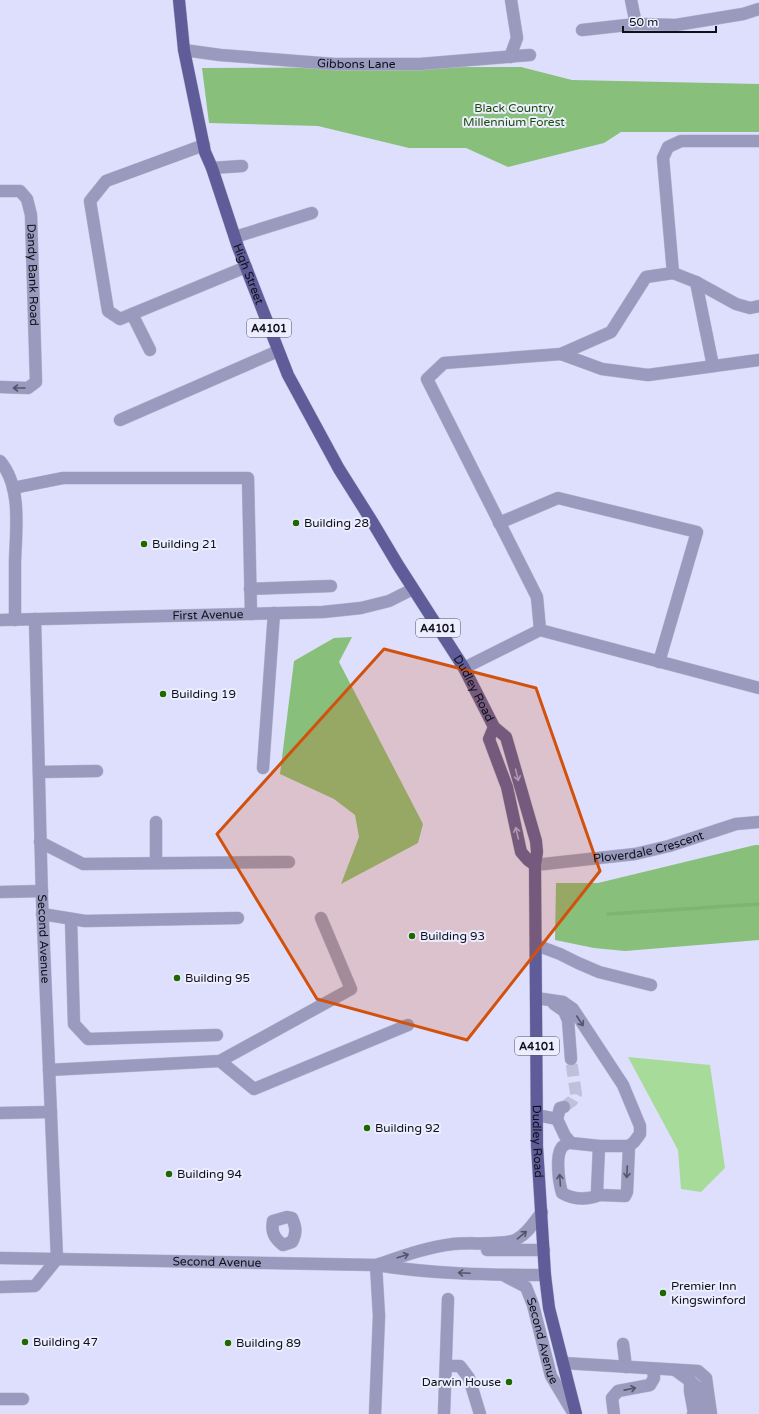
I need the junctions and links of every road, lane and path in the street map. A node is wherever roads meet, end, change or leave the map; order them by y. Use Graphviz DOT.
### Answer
graph roads {
  1 [pos="178,0"];
  2 [pos="511,0"];
  3 [pos="631,0"];
  4 [pos="758,0"];
  5 [pos="759,4"];
  6 [pos="759,9"];
  7 [pos="636,24"];
  8 [pos="582,30"];
  9 [pos="184,50"];
  10 [pos="530,55"];
  11 [pos="510,57"];
  12 [pos="759,141"];
  13 [pos="204,145"];
  14 [pos="242,166"];
  15 [pos="212,168"];
  16 [pos="0,191"];
  17 [pos="312,213"];
  18 [pos="235,237"];
  19 [pos="246,267"];
  20 [pos="674,273"];
  21 [pos="696,282"];
  22 [pos="759,306"];
  23 [pos="132,314"];
  24 [pos="150,350"];
  25 [pos="278,351"];
  26 [pos="561,354"];
  27 [pos="759,360"];
  28 [pos="713,366"];
  29 [pos="0,388"];
  30 [pos="120,420"];
  31 [pos="0,460"];
  32 [pos="13,488"];
  33 [pos="499,523"];
  34 [pos="331,586"];
  35 [pos="250,589"];
  36 [pos="413,589"];
  37 [pos="274,613"];
  38 [pos="251,614"];
  39 [pos="35,619"];
  40 [pos="0,620"];
  41 [pos="15,620"];
  42 [pos="540,630"];
  43 [pos="659,662"];
  44 [pos="464,668"];
  45 [pos="759,688"];
  46 [pos="263,768"];
  47 [pos="97,771"];
  48 [pos="39,772"];
  49 [pos="156,822"];
  50 [pos="759,822"];
  51 [pos="40,842"];
  52 [pos="289,862"];
  53 [pos="156,863"];
  54 [pos="535,865"];
  55 [pos="42,891"];
  56 [pos="0,892"];
  57 [pos="42,914"];
  58 [pos="238,918"];
  59 [pos="321,918"];
  60 [pos="71,919"];
  61 [pos="536,945"];
  62 [pos="651,985"];
  63 [pos="536,998"];
  64 [pos="554,1001"];
  65 [pos="408,1025"];
  66 [pos="217,1035"];
  67 [pos="571,1059"];
  68 [pos="220,1061"];
  69 [pos="49,1070"];
  70 [pos="564,1107"];
  71 [pos="51,1112"];
  72 [pos="0,1113"];
  73 [pos="537,1116"];
  74 [pos="557,1119"];
  75 [pos="570,1142"];
  76 [pos="599,1146"];
  77 [pos="629,1146"];
  78 [pos="600,1195"];
  79 [pos="542,1212"];
  80 [pos="283,1245"];
  81 [pos="430,1249"];
  82 [pos="544,1250"];
  83 [pos="0,1258"];
  84 [pos="57,1259"];
  85 [pos="283,1264"];
  86 [pos="376,1265"];
  87 [pos="503,1275"];
  88 [pos="545,1275"];
  89 [pos="0,1287"];
  90 [pos="448,1299"];
  91 [pos="623,1344"];
  92 [pos="563,1363"];
  93 [pos="446,1366"];
  94 [pos="626,1367"];
  95 [pos="653,1369"];
  96 [pos="675,1370"];
  97 [pos="690,1381"];
  98 [pos="0,1398"];
  99 [pos="23,1399"];
  100 [pos="375,1414"];
  101 [pos="444,1414"];
  102 [pos="480,1414"];
  103 [pos="575,1414"];
  104 [pos="614,1414"];
  105 [pos="693,1414"];
  106 [pos="696,1414"];
  107 [pos="711,1414"];
  1 -- 9 [label="main road, High Street / A4101"];
  2 -- 11 [label="street"];
  3 -- 7 [label="street"];
  4 -- 5 [label="street"];
  6 -- 7 [label="street"];
  7 -- 8 [label="street"];
  9 -- 11 [label="street, Gibbons Lane"];
  9 -- 13 [label="main road, High Street / A4101"];
  10 -- 11 [label="street, Gibbons Lane"];
  12 -- 20 [label="street"];
  13 -- 15 [label="main road, High Street / A4101"];
  13 -- 23 [label="street"];
  14 -- 15 [label="street"];
  15 -- 18 [label="main road, High Street / A4101"];
  16 -- 29 [label="street, Dandy Bank Road, one-way"];
  17 -- 18 [label="street"];
  18 -- 19 [label="main road, High Street / A4101"];
  19 -- 23 [label="street"];
  19 -- 25 [label="main road, High Street / A4101"];
  20 -- 21 [label="street"];
  20 -- 26 [label="street"];
  21 -- 22 [label="street"];
  21 -- 28 [label="street"];
  23 -- 24 [label="street"];
  25 -- 30 [label="street"];
  25 -- 36 [label="main road, High Street / A4101"];
  26 -- 28 [label="street"];
  26 -- 33 [label="street"];
  27 -- 28 [label="street"];
  31 -- 32 [label="street"];
  32 -- 35 [label="street"];
  32 -- 41 [label="street"];
  33 -- 42 [label="street"];
  33 -- 43 [label="street"];
  34 -- 35 [label="street"];
  35 -- 38 [label="street"];
  36 -- 37 [label="street, First Avenue"];
  36 -- 44 [label="main road, Dudley Road / A4101"];
  37 -- 38 [label="street, First Avenue"];
  37 -- 46 [label="street"];
  38 -- 39 [label="street, First Avenue"];
  39 -- 41 [label="street, First Avenue"];
  39 -- 48 [label="street, Second Avenue"];
  40 -- 41 [label="street, First Avenue"];
  42 -- 43 [label="street"];
  42 -- 44 [label="street"];
  43 -- 45 [label="street"];
  44 -- 54 [label="main road, Dudley Road / A4101"];
  47 -- 48 [label="street"];
  48 -- 51 [label="street, Second Avenue"];
  49 -- 53 [label="street"];
  50 -- 54 [label="street, Ploverdale Crescent"];
  51 -- 53 [label="street"];
  51 -- 55 [label="street, Second Avenue"];
  52 -- 53 [label="street"];
  54 -- 61 [label="main road, Dudley Road / A4101"];
  55 -- 56 [label="street"];
  55 -- 57 [label="street, Second Avenue"];
  57 -- 60 [label="street"];
  57 -- 69 [label="street, Second Avenue"];
  58 -- 60 [label="street"];
  59 -- 68 [label="street"];
  60 -- 66 [label="street"];
  61 -- 62 [label="street"];
  61 -- 63 [label="main road, Dudley Road / A4101"];
  63 -- 64 [label="street"];
  63 -- 73 [label="main road, Dudley Road / A4101"];
  64 -- 67 [label="street"];
  64 -- 77 [label="street, one-way"];
  65 -- 68 [label="street"];
  68 -- 69 [label="street"];
  69 -- 71 [label="street, Second Avenue"];
  70 -- 74 [label="street"];
  71 -- 72 [label="street"];
  71 -- 84 [label="street, Second Avenue"];
  73 -- 74 [label="street"];
  73 -- 79 [label="main road, Dudley Road / A4101"];
  74 -- 75 [label="street"];
  75 -- 76 [label="street"];
  78 -- 75 [label="street, one-way"];
  76 -- 77 [label="street"];
  76 -- 78 [label="street"];
  77 -- 78 [label="street, one-way"];
  81 -- 79 [label="street, Second Avenue, one-way"];
  79 -- 82 [label="main road, Dudley Road / A4101"];
  80 -- 85 [label="street"];
  81 -- 82 [label="street, Second Avenue"];
  86 -- 81 [label="street, Second Avenue, one-way"];
  82 -- 88 [label="main road, Dudley Road / A4101"];
  83 -- 84 [label="street, Second Avenue"];
  84 -- 85 [label="street, Second Avenue"];
  84 -- 89 [label="street"];
  85 -- 86 [label="street, Second Avenue"];
  87 -- 86 [label="street, Second Avenue, one-way"];
  86 -- 100 [label="street"];
  87 -- 88 [label="street, Second Avenue"];
  87 -- 103 [label="street, Second Avenue"];
  88 -- 92 [label="main road, Dudley Road / A4101"];
  90 -- 93 [label="street"];
  91 -- 94 [label="street"];
  92 -- 94 [label="street"];
  92 -- 103 [label="main road, Dudley Road / A4101"];
  93 -- 101 [label="street"];
  93 -- 102 [label="street"];
  94 -- 95 [label="street"];
  95 -- 96 [label="street"];
  104 -- 95 [label="street, one-way"];
  96 -- 97 [label="street"];
  96 -- 107 [label="street"];
  97 -- 105 [label="street"];
  97 -- 106 [label="street"];
  98 -- 99 [label="street"];
}
